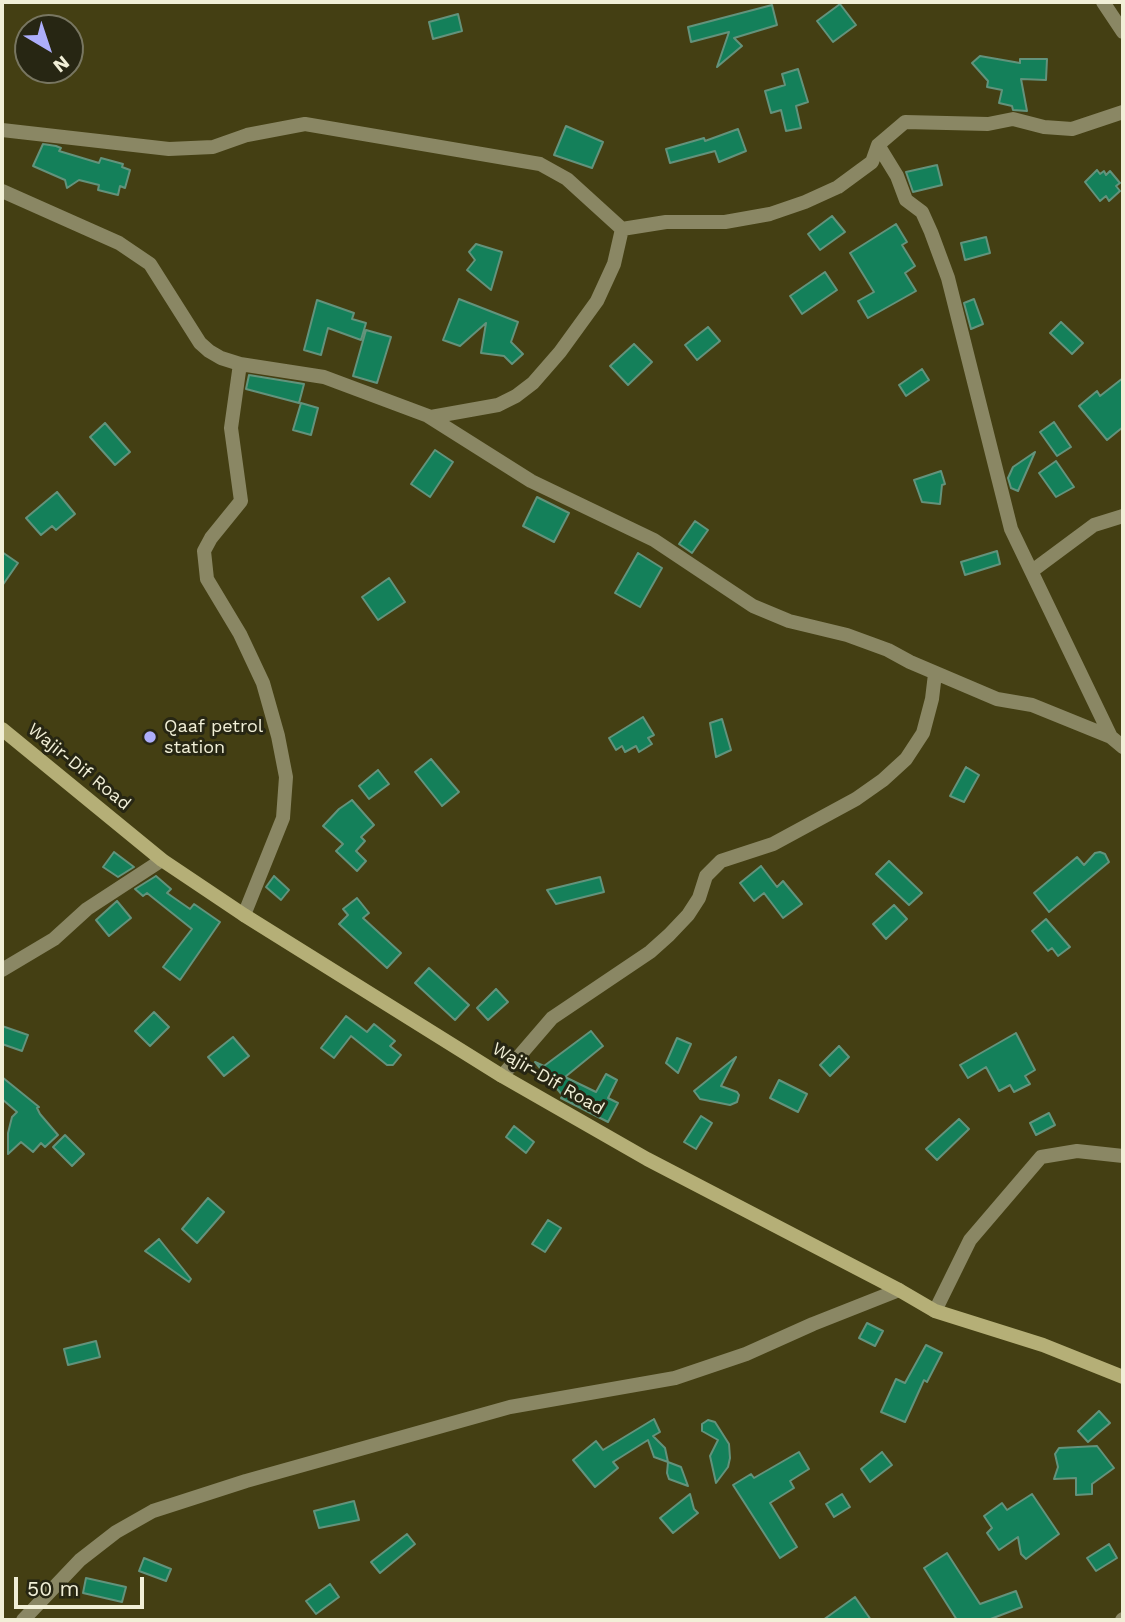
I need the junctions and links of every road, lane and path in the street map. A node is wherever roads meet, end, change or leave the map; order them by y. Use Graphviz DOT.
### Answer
graph roads {
  1 [pos="1103,2"];
  2 [pos="1123,32"];
  3 [pos="1123,112"];
  4 [pos="2,130"];
  5 [pos="878,145"];
  6 [pos="2,191"];
  7 [pos="622,229"];
  8 [pos="240,364"];
  9 [pos="427,415"];
  10 [pos="1123,516"];
  11 [pos="1032,571"];
  12 [pos="935,674"];
  13 [pos="2,729"];
  14 [pos="1111,737"];
  15 [pos="1123,747"];
  16 [pos="162,860"];
  17 [pos="244,915"];
  18 [pos="2,970"];
  19 [pos="502,1076"];
  20 [pos="1123,1156"];
  21 [pos="899,1290"];
  22 [pos="935,1311"];
  23 [pos="1123,1377"];
  24 [pos="23,1620"];
  1 -- 2 [label="street"];
  3 -- 5 [label="street"];
  4 -- 7 [label="street"];
  5 -- 7 [label="street"];
  5 -- 11 [label="street"];
  6 -- 8 [label="street"];
  7 -- 9 [label="street"];
  8 -- 9 [label="street"];
  8 -- 17 [label="street"];
  9 -- 12 [label="street"];
  10 -- 11 [label="street"];
  11 -- 14 [label="street"];
  12 -- 14 [label="street"];
  12 -- 19 [label="street"];
  13 -- 16 [label="main road, Wajir-Dif Road"];
  14 -- 15 [label="street"];
  16 -- 17 [label="main road, Wajir-Dif Road"];
  16 -- 18 [label="street"];
  17 -- 19 [label="main road, Wajir-Dif Road"];
  19 -- 21 [label="main road, Wajir-Dif Road"];
  20 -- 22 [label="street"];
  21 -- 22 [label="main road, Wajir-Dif Road"];
  21 -- 24 [label="street"];
  22 -- 23 [label="main road, Wajir-Dif Road"];
}
